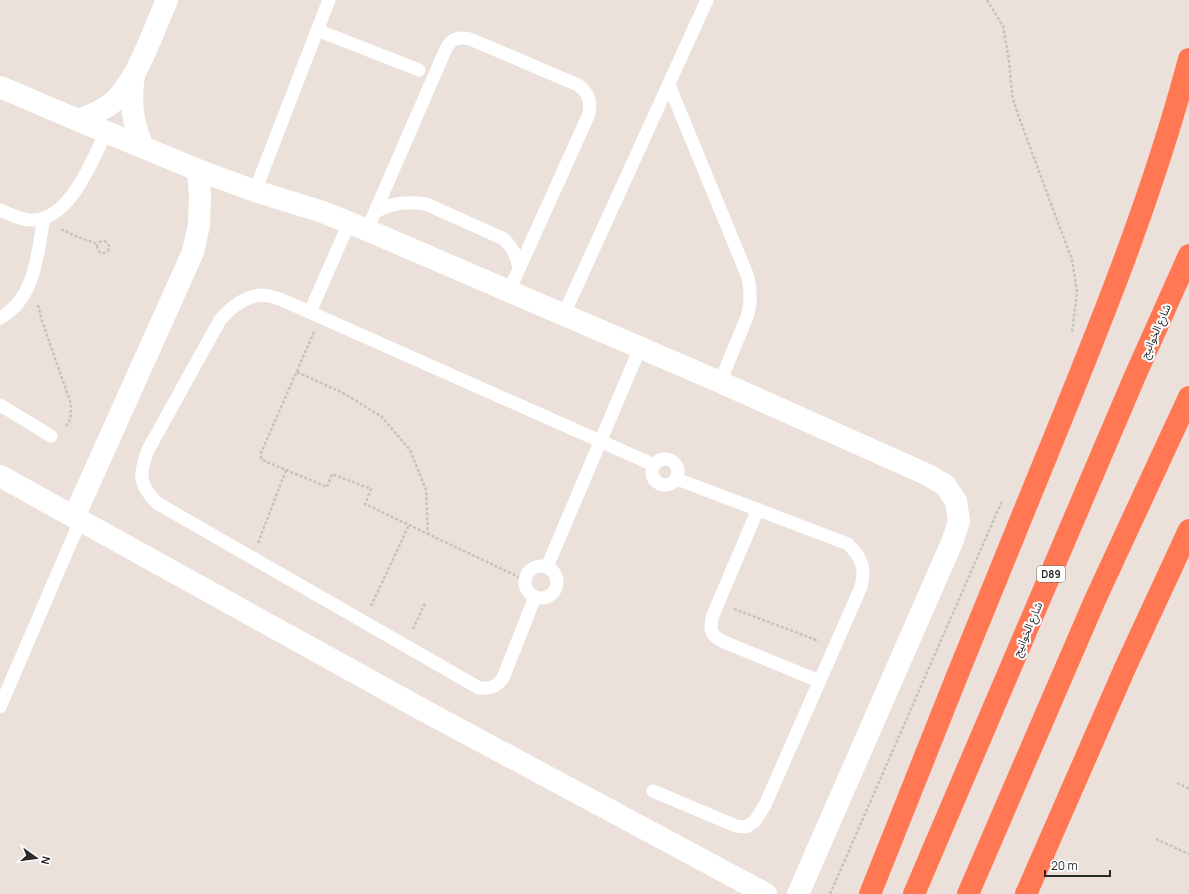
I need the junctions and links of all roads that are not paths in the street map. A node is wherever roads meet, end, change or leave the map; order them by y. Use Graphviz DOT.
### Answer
graph roads {
  1 [pos="167,0"];
  2 [pos="329,0"];
  3 [pos="707,0"];
  4 [pos="317,30"];
  5 [pos="1189,59"];
  6 [pos="419,70"];
  7 [pos="135,73"];
  8 [pos="669,85"];
  9 [pos="0,86"];
  10 [pos="79,120"];
  11 [pos="106,132"];
  12 [pos="143,147"];
  13 [pos="198,170"];
  14 [pos="255,191"];
  15 [pos="0,210"];
  16 [pos="44,218"];
  17 [pos="363,221"];
  18 [pos="1189,255"];
  19 [pos="519,269"];
  20 [pos="509,291"];
  21 [pos="564,314"];
  22 [pos="315,315"];
  23 [pos="0,318"];
  24 [pos="640,348"];
  25 [pos="720,382"];
  26 [pos="1189,397"];
  27 [pos="0,405"];
  28 [pos="51,436"];
  29 [pos="601,441"];
  30 [pos="0,476"];
  31 [pos="758,509"];
  32 [pos="77,519"];
  33 [pos="1189,530"];
  34 [pos="547,567"];
  35 [pos="535,597"];
  36 [pos="820,681"];
  37 [pos="0,707"];
  38 [pos="653,791"];
  39 [pos="766,894"];
  40 [pos="798,894"];
  41 [pos="870,894"];
  42 [pos="914,894"];
  43 [pos="968,894"];
  44 [pos="1026,894"];
  1 -- 7 [label="street"];
  2 -- 4 [label="lane"];
  3 -- 8 [label="lane"];
  4 -- 6 [label="lane"];
  4 -- 14 [label="lane"];
  5 -- 41 [label="highway"];
  7 -- 10 [label="street"];
  7 -- 12 [label="street"];
  8 -- 21 [label="lane"];
  8 -- 25 [label="lane"];
  9 -- 10 [label="street"];
  10 -- 11 [label="street"];
  11 -- 12 [label="street"];
  11 -- 16 [label="lane"];
  12 -- 13 [label="street"];
  13 -- 14 [label="street"];
  13 -- 32 [label="street"];
  14 -- 17 [label="street"];
  15 -- 16 [label="lane"];
  16 -- 23 [label="lane"];
  17 -- 19 [label="lane"];
  17 -- 19 [label="lane"];
  17 -- 20 [label="street"];
  17 -- 22 [label="lane"];
  18 -- 42 [label="highway, شارع الخوانيج / D89"];
  19 -- 20 [label="lane"];
  20 -- 21 [label="street"];
  21 -- 24 [label="street"];
  22 -- 29 [label="lane"];
  22 -- 35 [label="lane"];
  24 -- 25 [label="street"];
  24 -- 29 [label="lane"];
  25 -- 40 [label="street"];
  26 -- 43 [label="highway"];
  27 -- 28 [label="lane"];
  29 -- 31 [label="lane"];
  29 -- 34 [label="lane"];
  30 -- 32 [label="street"];
  31 -- 36 [label="lane"];
  31 -- 36 [label="lane"];
  32 -- 37 [label="lane"];
  32 -- 39 [label="street"];
  33 -- 44 [label="highway"];
  34 -- 35 [label="lane"];
  34 -- 35 [label="lane"];
  36 -- 38 [label="lane"];
}
